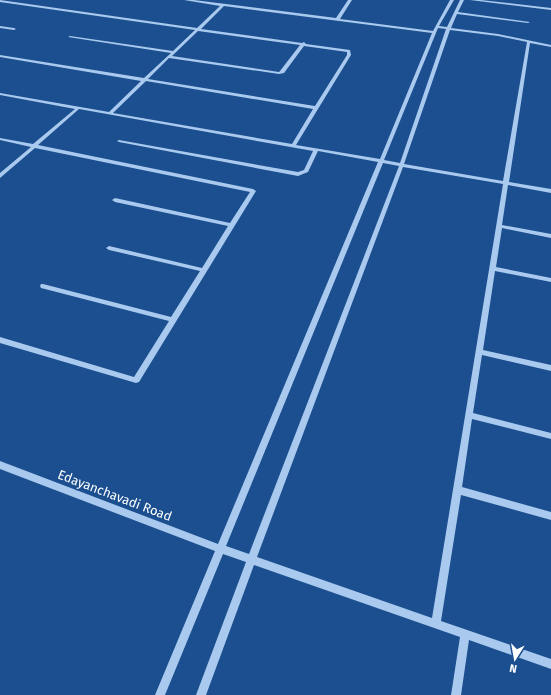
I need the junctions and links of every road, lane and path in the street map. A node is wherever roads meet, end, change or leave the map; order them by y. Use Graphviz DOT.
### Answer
graph roads {
  1 [pos="186,0"];
  2 [pos="350,0"];
  3 [pos="452,0"];
  4 [pos="462,0"];
  5 [pos="472,0"];
  6 [pos="0,1"];
  7 [pos="223,5"];
  8 [pos="551,9"];
  9 [pos="456,13"];
  10 [pos="337,20"];
  11 [pos="528,22"];
  12 [pos="0,27"];
  13 [pos="198,28"];
  14 [pos="14,29"];
  15 [pos="448,29"];
  16 [pos="435,30"];
  17 [pos="70,37"];
  18 [pos="304,43"];
  19 [pos="528,43"];
  20 [pos="551,46"];
  21 [pos="173,52"];
  22 [pos="0,56"];
  23 [pos="168,57"];
  24 [pos="145,80"];
  25 [pos="0,94"];
  26 [pos="78,108"];
  27 [pos="316,108"];
  28 [pos="110,113"];
  29 [pos="0,139"];
  30 [pos="119,141"];
  31 [pos="35,146"];
  32 [pos="293,146"];
  33 [pos="316,150"];
  34 [pos="381,162"];
  35 [pos="402,166"];
  36 [pos="0,176"];
  37 [pos="506,184"];
  38 [pos="551,191"];
  39 [pos="115,200"];
  40 [pos="232,225"];
  41 [pos="500,226"];
  42 [pos="551,236"];
  43 [pos="109,248"];
  44 [pos="493,269"];
  45 [pos="204,270"];
  46 [pos="551,280"];
  47 [pos="43,286"];
  48 [pos="173,320"];
  49 [pos="0,340"];
  50 [pos="480,352"];
  51 [pos="551,368"];
  52 [pos="470,415"];
  53 [pos="551,436"];
  54 [pos="0,465"];
  55 [pos="458,490"];
  56 [pos="551,516"];
  57 [pos="221,549"];
  58 [pos="251,560"];
  59 [pos="436,624"];
  60 [pos="465,634"];
  61 [pos="551,664"];
  62 [pos="160,695"];
  63 [pos="201,695"];
  64 [pos="456,695"];
  1 -- 7 [label="street"];
  2 -- 10 [label="street"];
  3 -- 16 [label="street"];
  4 -- 9 [label="street"];
  5 -- 8 [label="street"];
  6 -- 13 [label="street"];
  7 -- 10 [label="street"];
  7 -- 13 [label="street"];
  9 -- 11 [label="street"];
  9 -- 15 [label="street"];
  10 -- 16 [label="street"];
  12 -- 14 [label="street"];
  13 -- 18 [label="street"];
  13 -- 21 [label="street"];
  15 -- 16 [label="street"];
  15 -- 19 [label="street"];
  15 -- 35 [label="street"];
  16 -- 34 [label="street"];
  17 -- 21 [label="street"];
  18 -- 23 [label="street"];
  18 -- 27 [label="street"];
  19 -- 20 [label="street"];
  19 -- 37 [label="street"];
  21 -- 23 [label="street"];
  22 -- 24 [label="street"];
  23 -- 24 [label="street"];
  24 -- 27 [label="street"];
  24 -- 28 [label="street"];
  25 -- 26 [label="street"];
  26 -- 28 [label="street"];
  26 -- 31 [label="street"];
  27 -- 32 [label="street"];
  28 -- 32 [label="street"];
  29 -- 31 [label="street"];
  30 -- 33 [label="street"];
  31 -- 36 [label="street"];
  31 -- 40 [label="street"];
  32 -- 33 [label="street"];
  33 -- 34 [label="street"];
  34 -- 35 [label="street"];
  34 -- 57 [label="street"];
  35 -- 37 [label="street"];
  35 -- 58 [label="street"];
  37 -- 38 [label="street"];
  37 -- 41 [label="street"];
  39 -- 40 [label="street"];
  40 -- 45 [label="street"];
  41 -- 42 [label="street"];
  41 -- 44 [label="street"];
  43 -- 45 [label="street"];
  44 -- 46 [label="street"];
  44 -- 50 [label="street"];
  45 -- 48 [label="street"];
  47 -- 48 [label="street"];
  48 -- 49 [label="street"];
  50 -- 51 [label="street"];
  50 -- 52 [label="street"];
  52 -- 53 [label="street"];
  52 -- 55 [label="street"];
  54 -- 57 [label="street, Edayanchavadi Road"];
  55 -- 56 [label="street"];
  55 -- 59 [label="street"];
  57 -- 58 [label="street, Edayanchavadi Road"];
  57 -- 62 [label="street"];
  58 -- 59 [label="street, Edayanchavadi Road"];
  58 -- 63 [label="street"];
  59 -- 60 [label="street, Edayanchavadi Road"];
  60 -- 61 [label="street, Edayanchavadi Road"];
  60 -- 64 [label="street"];
}
